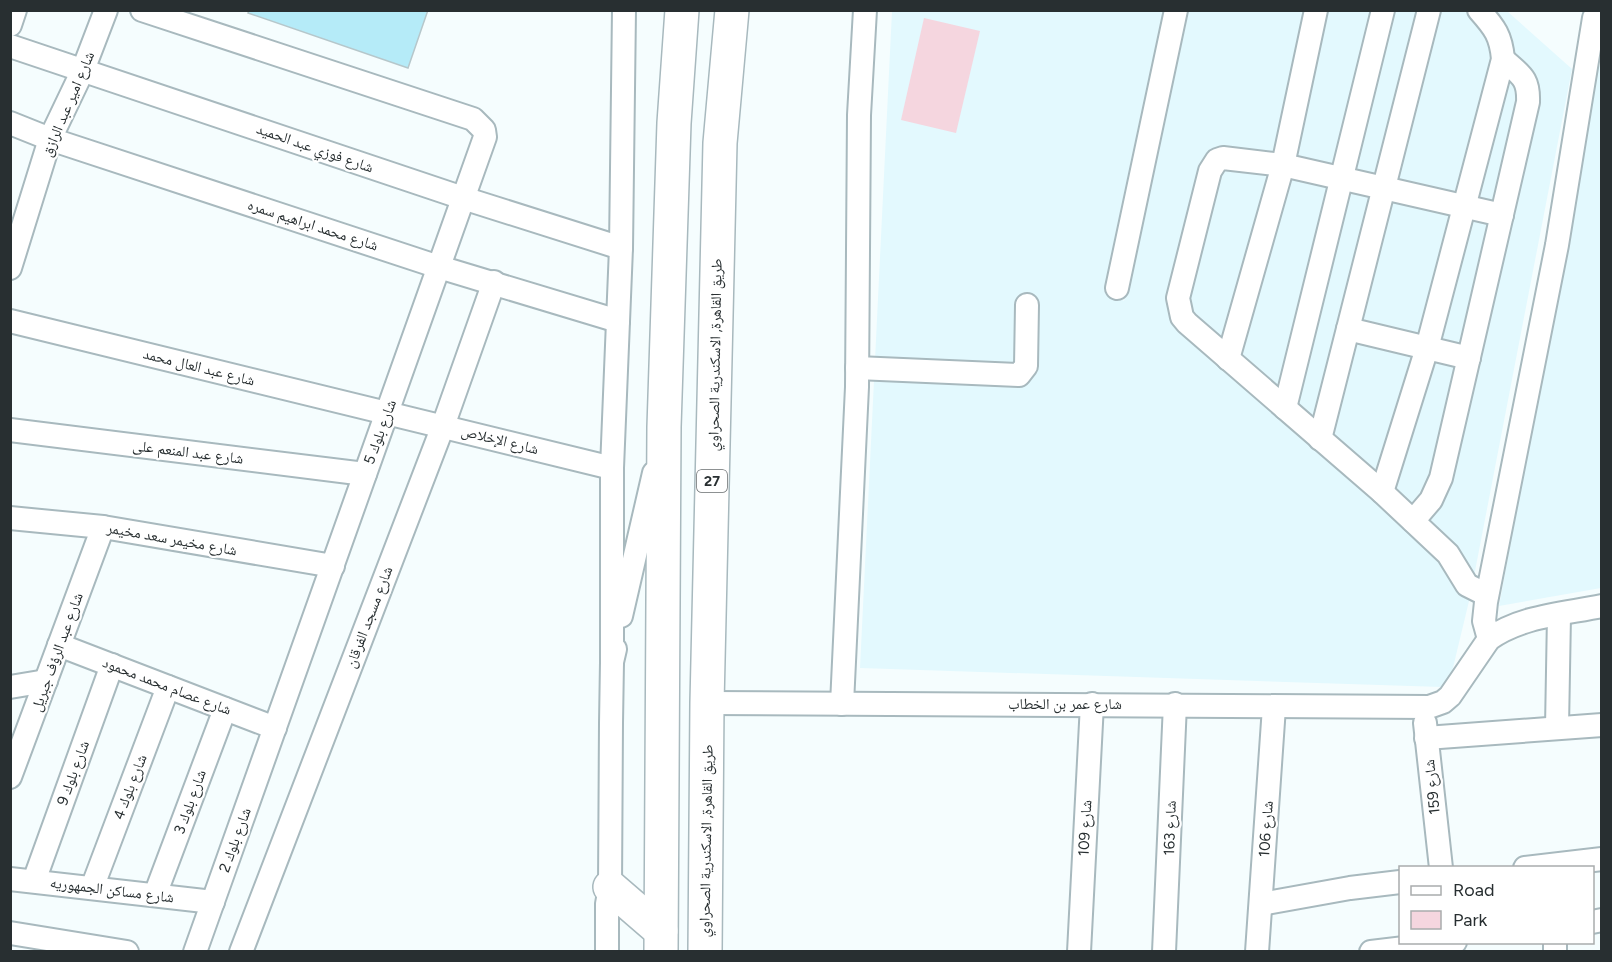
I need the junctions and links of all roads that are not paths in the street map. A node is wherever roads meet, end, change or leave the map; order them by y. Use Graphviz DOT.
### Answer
graph roads {
  1 [pos="15,10"];
  2 [pos="106,10"];
  3 [pos="142,10"];
  4 [pos="624,10"];
  5 [pos="682,10"];
  6 [pos="732,10"];
  7 [pos="865,10"];
  8 [pos="1176,10"];
  9 [pos="1316,10"];
  10 [pos="1383,10"];
  11 [pos="1429,10"];
  12 [pos="1479,10"];
  13 [pos="1593,17"];
  14 [pos="10,25"];
  15 [pos="10,46"];
  16 [pos="1503,59"];
  17 [pos="82,70"];
  18 [pos="10,123"];
  19 [pos="50,139"];
  20 [pos="1283,165"];
  21 [pos="1343,178"];
  22 [pos="1385,189"];
  23 [pos="463,198"];
  24 [pos="1464,207"];
  25 [pos="1502,215"];
  26 [pos="621,248"];
  27 [pos="439,267"];
  28 [pos="10,268"];
  29 [pos="494,282"];
  30 [pos="1117,288"];
  31 [pos="1027,305"];
  32 [pos="10,321"];
  33 [pos="618,321"];
  34 [pos="1348,329"];
  35 [pos="1427,348"];
  36 [pos="1469,358"];
  37 [pos="1228,359"];
  38 [pos="857,368"];
  39 [pos="1285,408"];
  40 [pos="387,413"];
  41 [pos="443,426"];
  42 [pos="664,428"];
  43 [pos="10,430"];
  44 [pos="1320,439"];
  45 [pos="612,468"];
  46 [pos="365,474"];
  47 [pos="1382,492"];
  48 [pos="10,518"];
  49 [pos="1413,521"];
  50 [pos="103,527"];
  51 [pos="333,566"];
  52 [pos="1487,595"];
  53 [pos="1602,606"];
  54 [pos="1559,615"];
  55 [pos="1489,639"];
  56 [pos="59,645"];
  57 [pos="612,662"];
  58 [pos="112,665"];
  59 [pos="46,681"];
  60 [pos="10,687"];
  61 [pos="168,687"];
  62 [pos="707,703"];
  63 [pos="842,704"];
  64 [pos="1092,704"];
  65 [pos="1175,704"];
  66 [pos="1274,707"];
  67 [pos="1423,707"];
  68 [pos="225,709"];
  69 [pos="1602,725"];
  70 [pos="1557,727"];
  71 [pos="275,728"];
  72 [pos="1426,738"];
  73 [pos="10,777"];
  74 [pos="1602,859"];
  75 [pos="1441,866"];
  76 [pos="1549,866"];
  77 [pos="10,879"];
  78 [pos="34,881"];
  79 [pos="1399,882"];
  80 [pos="610,887"];
  81 [pos="92,888"];
  82 [pos="155,895"];
  83 [pos="213,902"];
  84 [pos="1261,904"];
  85 [pos="10,933"];
  86 [pos="661,941"];
  87 [pos="1451,945"];
  88 [pos="127,951"];
  89 [pos="195,951"];
  90 [pos="241,951"];
  91 [pos="607,951"];
  92 [pos="616,951"];
  93 [pos="705,951"];
  94 [pos="1079,951"];
  95 [pos="1164,951"];
  96 [pos="1257,951"];
  97 [pos="1371,951"];
  1 -- 14 [label="street"];
  2 -- 17 [label="street, شارع امير عبد الرازق"];
  3 -- 23 [label="street, شارع بلوك 5"];
  4 -- 26 [label="street"];
  5 -- 42 [label="highway"];
  6 -- 62 [label="highway, طريق القاهرة, الاسكندرية الصحراوي / 27"];
  7 -- 38 [label="street"];
  8 -- 30 [label="street"];
  9 -- 20 [label="street"];
  10 -- 21 [label="street"];
  11 -- 22 [label="street"];
  12 -- 16 [label="street"];
  13 -- 52 [label="street"];
  15 -- 17 [label="street, شارع فوزي عبد الحميد"];
  16 -- 24 [label="street"];
  16 -- 25 [label="street"];
  17 -- 19 [label="street, شارع امير عبد الرازق"];
  17 -- 23 [label="street, شارع فوزي عبد الحميد"];
  18 -- 19 [label="street, شارع محمد ابراهيم سمره"];
  19 -- 27 [label="street, شارع محمد ابراهيم سمره"];
  19 -- 28 [label="street, شارع امير عبد الرازق"];
  20 -- 21 [label="street"];
  20 -- 37 [label="street"];
  20 -- 37 [label="street"];
  21 -- 22 [label="street"];
  21 -- 39 [label="street"];
  22 -- 24 [label="street"];
  22 -- 34 [label="street"];
  23 -- 26 [label="street, شارع فوزي عبد الحميد"];
  23 -- 27 [label="street, شارع بلوك 5"];
  24 -- 25 [label="street"];
  24 -- 35 [label="street"];
  25 -- 36 [label="street"];
  26 -- 33 [label="street"];
  27 -- 29 [label="street, شارع محمد ابراهيم سمره"];
  27 -- 40 [label="street, شارع بلوك 5"];
  29 -- 33 [label="street, شارع محمد ابراهيم سمره"];
  29 -- 41 [label="street, شارع مسجد الفرقان"];
  31 -- 38 [label="street"];
  32 -- 40 [label="street, شارع عبد العال محمد"];
  33 -- 45 [label="street"];
  34 -- 35 [label="street"];
  34 -- 44 [label="street"];
  35 -- 36 [label="street"];
  35 -- 47 [label="street"];
  36 -- 49 [label="street"];
  37 -- 39 [label="street"];
  38 -- 63 [label="street"];
  39 -- 44 [label="street"];
  40 -- 41 [label="street, شارع الإخلاص"];
  40 -- 46 [label="street, شارع بلوك 5"];
  41 -- 45 [label="street, شارع الإخلاص"];
  41 -- 90 [label="street, شارع مسجد الفرقان"];
  42 -- 57 [label="street"];
  42 -- 86 [label="highway"];
  43 -- 46 [label="street, شارع عبد المنعم على"];
  44 -- 47 [label="street"];
  45 -- 57 [label="street"];
  46 -- 51 [label="street, شارع بلوك 5"];
  47 -- 49 [label="street"];
  48 -- 50 [label="street, شارع مخيمر سعد مخيمر"];
  49 -- 52 [label="street"];
  50 -- 51 [label="street, شارع مخيمر سعد مخيمر"];
  50 -- 56 [label="street, شارع عبد الرؤف جبريل"];
  51 -- 71 [label="street, شارع بلوك 5"];
  52 -- 55 [label="street"];
  53 -- 54 [label="street"];
  54 -- 55 [label="street"];
  54 -- 70 [label="street"];
  55 -- 67 [label="street"];
  56 -- 58 [label="street, شارع عصام محمد محمود"];
  56 -- 59 [label="street, شارع عبد الرؤف جبريل"];
  57 -- 80 [label="street"];
  58 -- 61 [label="street, شارع عصام محمد محمود"];
  58 -- 78 [label="street, شارع بلوك 9"];
  59 -- 60 [label="street"];
  59 -- 73 [label="street, شارع عبد الرؤف جبريل"];
  61 -- 68 [label="street, شارع عصام محمد محمود"];
  61 -- 81 [label="street, شارع بلوك 4"];
  62 -- 63 [label="street, شارع عمر بن الخطاب"];
  62 -- 93 [label="highway, طريق القاهرة, الاسكندرية الصحراوي / 27"];
  63 -- 64 [label="street, شارع عمر بن الخطاب"];
  64 -- 65 [label="street, شارع عمر بن الخطاب"];
  64 -- 94 [label="street, شارع 109"];
  65 -- 66 [label="street, شارع عمر بن الخطاب"];
  65 -- 95 [label="street, شارع 163"];
  66 -- 67 [label="street, شارع عمر بن الخطاب"];
  66 -- 84 [label="street, شارع 106"];
  67 -- 72 [label="street, شارع 159"];
  68 -- 71 [label="street, شارع عصام محمد محمود"];
  68 -- 82 [label="street, شارع بلوك 3"];
  69 -- 70 [label="street"];
  70 -- 72 [label="street"];
  71 -- 83 [label="street, شارع بلوك 2"];
  72 -- 75 [label="street, شارع 159"];
  74 -- 76 [label="street"];
  77 -- 78 [label="street, شارع مساكن الجمهوريه"];
  78 -- 81 [label="street, شارع مساكن الجمهوريه"];
  79 -- 84 [label="street"];
  80 -- 86 [label="highway"];
  80 -- 91 [label="street"];
  80 -- 92 [label="street"];
  81 -- 82 [label="street, شارع مساكن الجمهوريه"];
  82 -- 83 [label="street, شارع مساكن الجمهوريه"];
  83 -- 89 [label="street, شارع بلوك 2"];
  84 -- 96 [label="street, شارع 106"];
  85 -- 88 [label="street"];
  87 -- 97 [label="street"];
}
